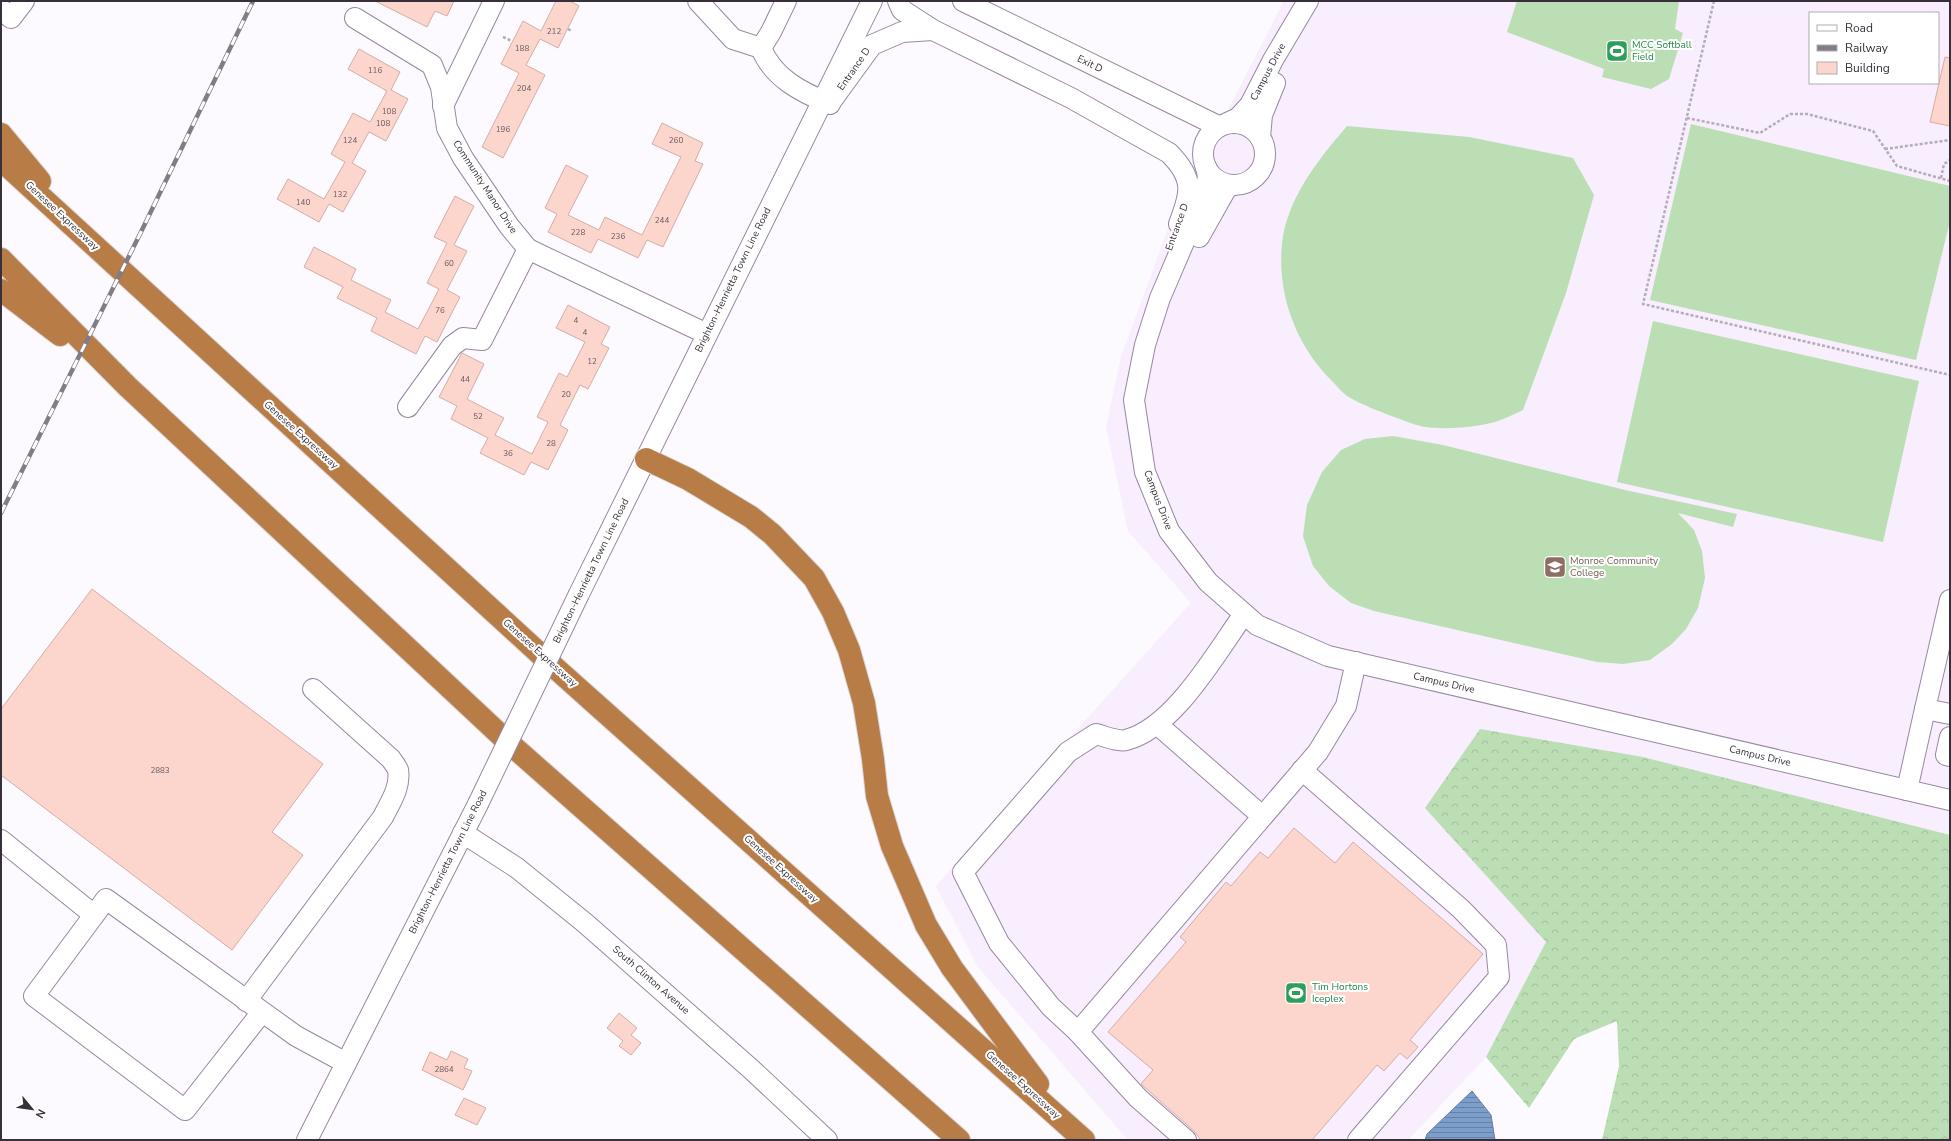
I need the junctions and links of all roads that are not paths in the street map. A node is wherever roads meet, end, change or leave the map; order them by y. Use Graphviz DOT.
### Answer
graph roads {
  1 [pos="24,1"];
  2 [pos="494,1"];
  3 [pos="698,1"];
  4 [pos="786,1"];
  5 [pos="872,1"];
  6 [pos="898,1"];
  7 [pos="963,1"];
  8 [pos="1305,8"];
  9 [pos="1,9"];
  10 [pos="355,18"];
  11 [pos="933,30"];
  12 [pos="761,48"];
  13 [pos="1072,98"];
  14 [pos="826,102"];
  15 [pos="443,106"];
  16 [pos="1222,124"];
  17 [pos="1,134"];
  18 [pos="1260,137"];
  19 [pos="1,160"];
  20 [pos="1204,164"];
  21 [pos="1232,185"];
  22 [pos="93,245"];
  23 [pos="528,249"];
  24 [pos="1,259"];
  25 [pos="1,290"];
  26 [pos="706,334"];
  27 [pos="1145,345"];
  28 [pos="128,387"];
  29 [pos="408,407"];
  30 [pos="646,458"];
  31 [pos="1950,600"];
  32 [pos="1244,614"];
  33 [pos="1947,623"];
  34 [pos="1356,662"];
  35 [pos="313,689"];
  36 [pos="1925,708"];
  37 [pos="1950,714"];
  38 [pos="1158,725"];
  39 [pos="1950,737"];
  40 [pos="1950,756"];
  41 [pos="1302,770"];
  42 [pos="1907,790"];
  43 [pos="1950,800"];
  44 [pos="1262,816"];
  45 [pos="463,833"];
  46 [pos="1,840"];
  47 [pos="94,915"];
  48 [pos="254,1006"];
  49 [pos="1078,1032"];
  50 [pos="346,1063"];
  51 [pos="307,1140"];
  52 [pos="827,1140"];
  53 [pos="959,1140"];
  54 [pos="1085,1140"];
  55 [pos="1186,1140"];
  56 [pos="1358,1140"];
  1 -- 9 [label="street"];
  2 -- 15 [label="street"];
  3 -- 12 [label="street"];
  4 -- 12 [label="street"];
  5 -- 14 [label="street, Brighton-Henrietta Town Line Road"];
  6 -- 11 [label="street, Entrance D"];
  7 -- 16 [label="street, Exit D"];
  8 -- 16 [label="street, Campus Drive"];
  8 -- 18 [label="street, Campus Drive"];
  10 -- 15 [label="street, Community Manor Drive"];
  11 -- 13 [label="street, Entrance D"];
  11 -- 14 [label="street, Entrance D"];
  12 -- 14 [label="street"];
  13 -- 20 [label="street, Entrance D"];
  13 -- 27 [label="street, Entrance D"];
  14 -- 26 [label="street, Brighton-Henrietta Town Line Road"];
  15 -- 23 [label="street, Community Manor Drive"];
  16 -- 18 [label="street"];
  16 -- 20 [label="street"];
  17 -- 22 [label="highway"];
  18 -- 21 [label="street"];
  19 -- 22 [label="highway, Genesee Expressway"];
  20 -- 21 [label="street"];
  20 -- 27 [label="street, Campus Drive"];
  21 -- 27 [label="street, Campus Drive"];
  22 -- 54 [label="highway, Genesee Expressway"];
  23 -- 26 [label="street, Community Manor Drive"];
  23 -- 29 [label="street"];
  24 -- 28 [label="highway"];
  25 -- 28 [label="highway"];
  26 -- 30 [label="street, Brighton-Henrietta Town Line Road"];
  27 -- 32 [label="street, Campus Drive"];
  28 -- 53 [label="highway"];
  30 -- 45 [label="street, Brighton-Henrietta Town Line Road, bridge"];
  30 -- 54 [label="highway"];
  31 -- 33 [label="street"];
  32 -- 34 [label="street, Campus Drive"];
  32 -- 38 [label="street"];
  33 -- 36 [label="street"];
  34 -- 41 [label="street"];
  34 -- 42 [label="street, Campus Drive"];
  35 -- 48 [label="street"];
  36 -- 37 [label="street"];
  36 -- 42 [label="street"];
  38 -- 44 [label="street"];
  38 -- 49 [label="street"];
  39 -- 40 [label="street"];
  41 -- 44 [label="street"];
  41 -- 56 [label="street"];
  42 -- 43 [label="street, Campus Drive"];
  44 -- 49 [label="street"];
  45 -- 50 [label="street, Brighton-Henrietta Town Line Road"];
  45 -- 52 [label="street, South Clinton Avenue"];
  46 -- 47 [label="street"];
  47 -- 48 [label="street"];
  47 -- 48 [label="street"];
  48 -- 50 [label="street"];
  49 -- 55 [label="street"];
  50 -- 51 [label="street, Brighton-Henrietta Town Line Road"];
}
